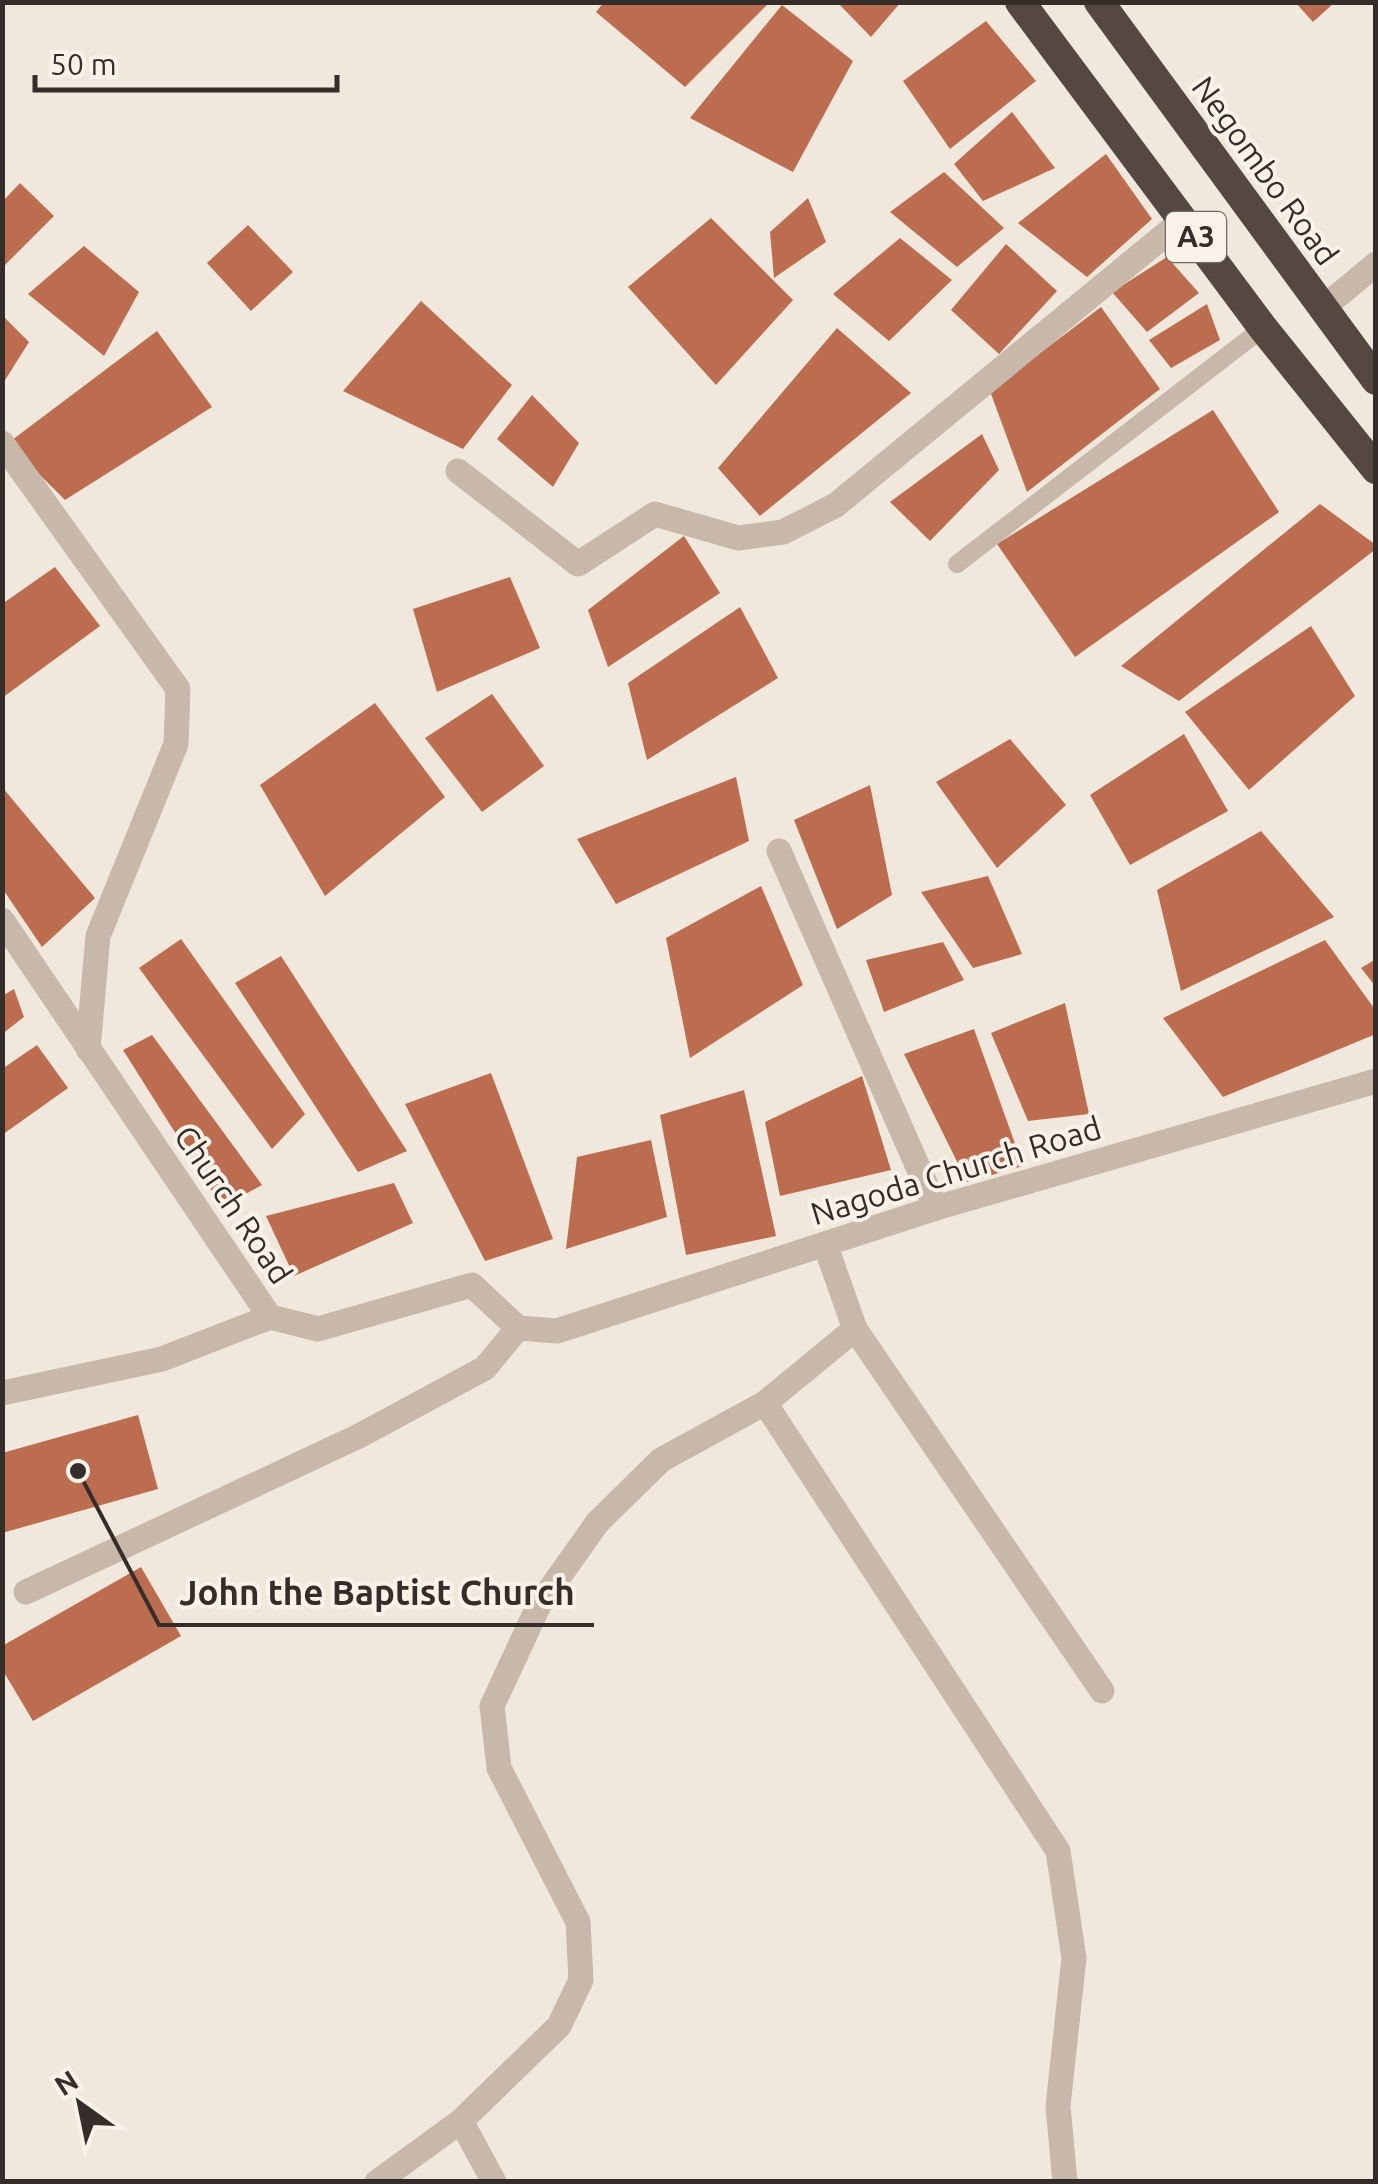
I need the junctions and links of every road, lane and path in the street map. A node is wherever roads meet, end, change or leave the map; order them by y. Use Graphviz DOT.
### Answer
graph roads {
  1 [pos="1020,2"];
  2 [pos="1099,2"];
  3 [pos="1182,220"];
  4 [pos="1376,264"];
  5 [pos="1323,308"];
  6 [pos="1264,328"];
  7 [pos="1376,380"];
  8 [pos="2,443"];
  9 [pos="1376,469"];
  10 [pos="458,471"];
  11 [pos="957,564"];
  12 [pos="779,851"];
  13 [pos="2,920"];
  14 [pos="88,1049"];
  15 [pos="1376,1081"];
  16 [pos="936,1208"];
  17 [pos="825,1244"];
  18 [pos="270,1318"];
  19 [pos="518,1328"];
  20 [pos="855,1329"];
  21 [pos="2,1394"];
  22 [pos="765,1403"];
  23 [pos="26,1592"];
  24 [pos="1102,1690"];
  25 [pos="461,2121"];
  26 [pos="377,2182"];
  27 [pos="494,2182"];
  28 [pos="1065,2182"];
  1 -- 3 [label="highway, A3"];
  2 -- 5 [label="highway, Negombo Road / A3"];
  3 -- 6 [label="highway, A3"];
  3 -- 10 [label="street"];
  4 -- 5 [label="street"];
  5 -- 7 [label="highway, Negombo Road / A3"];
  6 -- 9 [label="highway, A3"];
  6 -- 11 [label="lane"];
  8 -- 14 [label="street"];
  12 -- 16 [label="street"];
  13 -- 14 [label="street, Church Road"];
  14 -- 18 [label="street, Church Road"];
  15 -- 16 [label="street, Nagoda Church Road"];
  16 -- 17 [label="street, Nagoda Church Road"];
  17 -- 19 [label="street, Nagoda Church Road"];
  17 -- 20 [label="street"];
  18 -- 19 [label="street, Church Road"];
  18 -- 21 [label="street"];
  19 -- 23 [label="street"];
  20 -- 22 [label="street"];
  20 -- 24 [label="street"];
  22 -- 25 [label="street"];
  22 -- 28 [label="street"];
  25 -- 26 [label="street"];
  25 -- 27 [label="street"];
}
